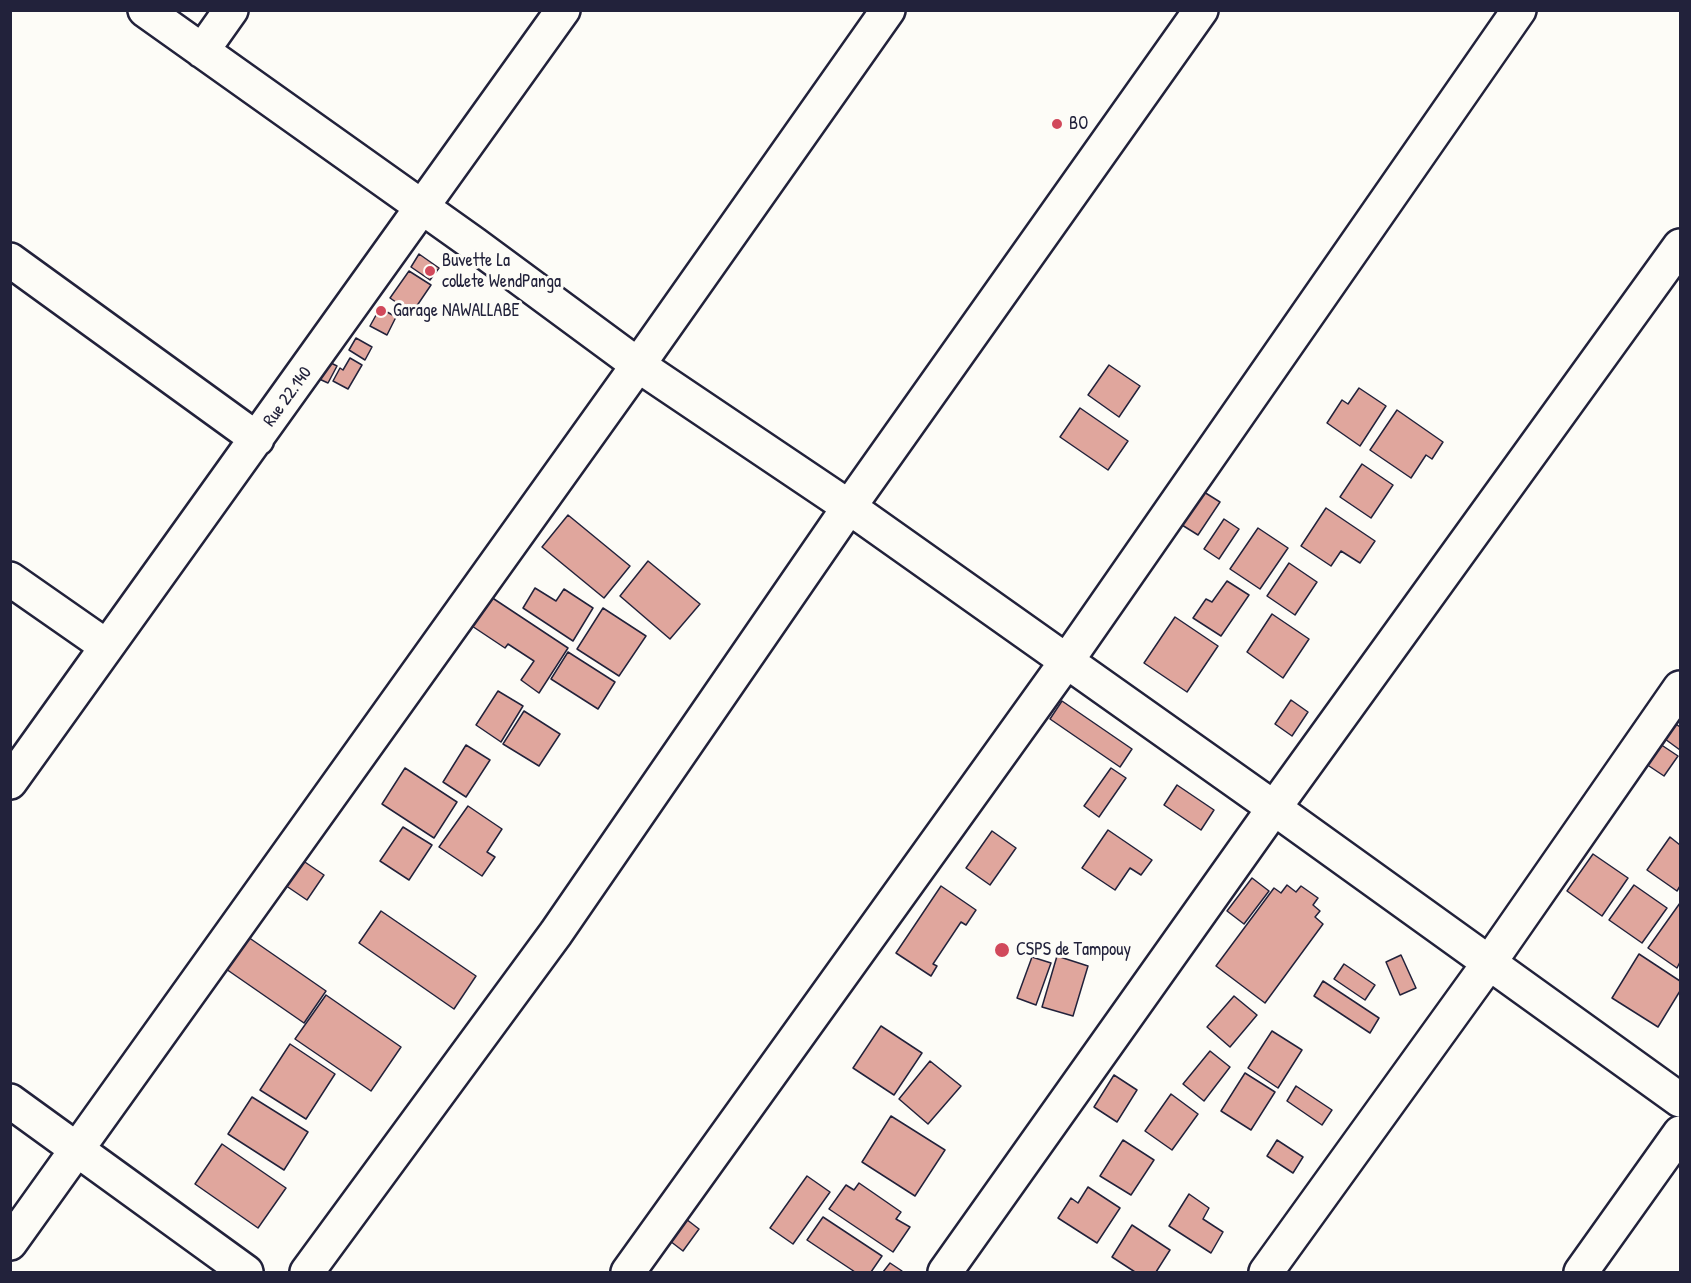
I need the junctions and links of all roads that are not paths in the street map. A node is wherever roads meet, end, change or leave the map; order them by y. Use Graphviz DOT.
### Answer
graph roads {
  1 [pos="145,10"];
  2 [pos="231,10"];
  3 [pos="563,10"];
  4 [pos="888,10"];
  5 [pos="1201,10"];
  6 [pos="1519,10"];
  7 [pos="202,51"];
  8 [pos="422,208"];
  9 [pos="1680,246"];
  10 [pos="10,260"];
  11 [pos="638,365"];
  12 [pos="257,439"];
  13 [pos="849,507"];
  14 [pos="10,579"];
  15 [pos="106,646"];
  16 [pos="1066,662"];
  17 [pos="1680,688"];
  18 [pos="10,782"];
  19 [pos="1274,808"];
  20 [pos="1489,963"];
  21 [pos="1680,1100"];
  22 [pos="10,1101"];
  23 [pos="1680,1133"];
  24 [pos="77,1150"];
  25 [pos="10,1243"];
  26 [pos="246,1272"];
  27 [pos="307,1272"];
  28 [pos="628,1272"];
  29 [pos="945,1272"];
  30 [pos="1266,1272"];
  31 [pos="1581,1272"];
  1 -- 7 [label="street"];
  2 -- 7 [label="street"];
  3 -- 8 [label="street, Rue 22.140"];
  4 -- 11 [label="street"];
  5 -- 13 [label="street"];
  6 -- 16 [label="street"];
  7 -- 8 [label="street"];
  8 -- 11 [label="street"];
  8 -- 12 [label="street, Rue 22.140"];
  9 -- 19 [label="street"];
  10 -- 12 [label="street"];
  11 -- 13 [label="street"];
  11 -- 24 [label="street"];
  12 -- 15 [label="street, Rue 22.140"];
  13 -- 16 [label="street"];
  13 -- 27 [label="street"];
  14 -- 15 [label="street"];
  15 -- 18 [label="street, Rue 22.140"];
  16 -- 19 [label="street"];
  16 -- 28 [label="street"];
  17 -- 20 [label="street"];
  19 -- 20 [label="street"];
  19 -- 29 [label="street"];
  20 -- 21 [label="street"];
  20 -- 30 [label="street"];
  22 -- 24 [label="street"];
  23 -- 31 [label="street"];
  24 -- 25 [label="street"];
  24 -- 26 [label="street"];
}
